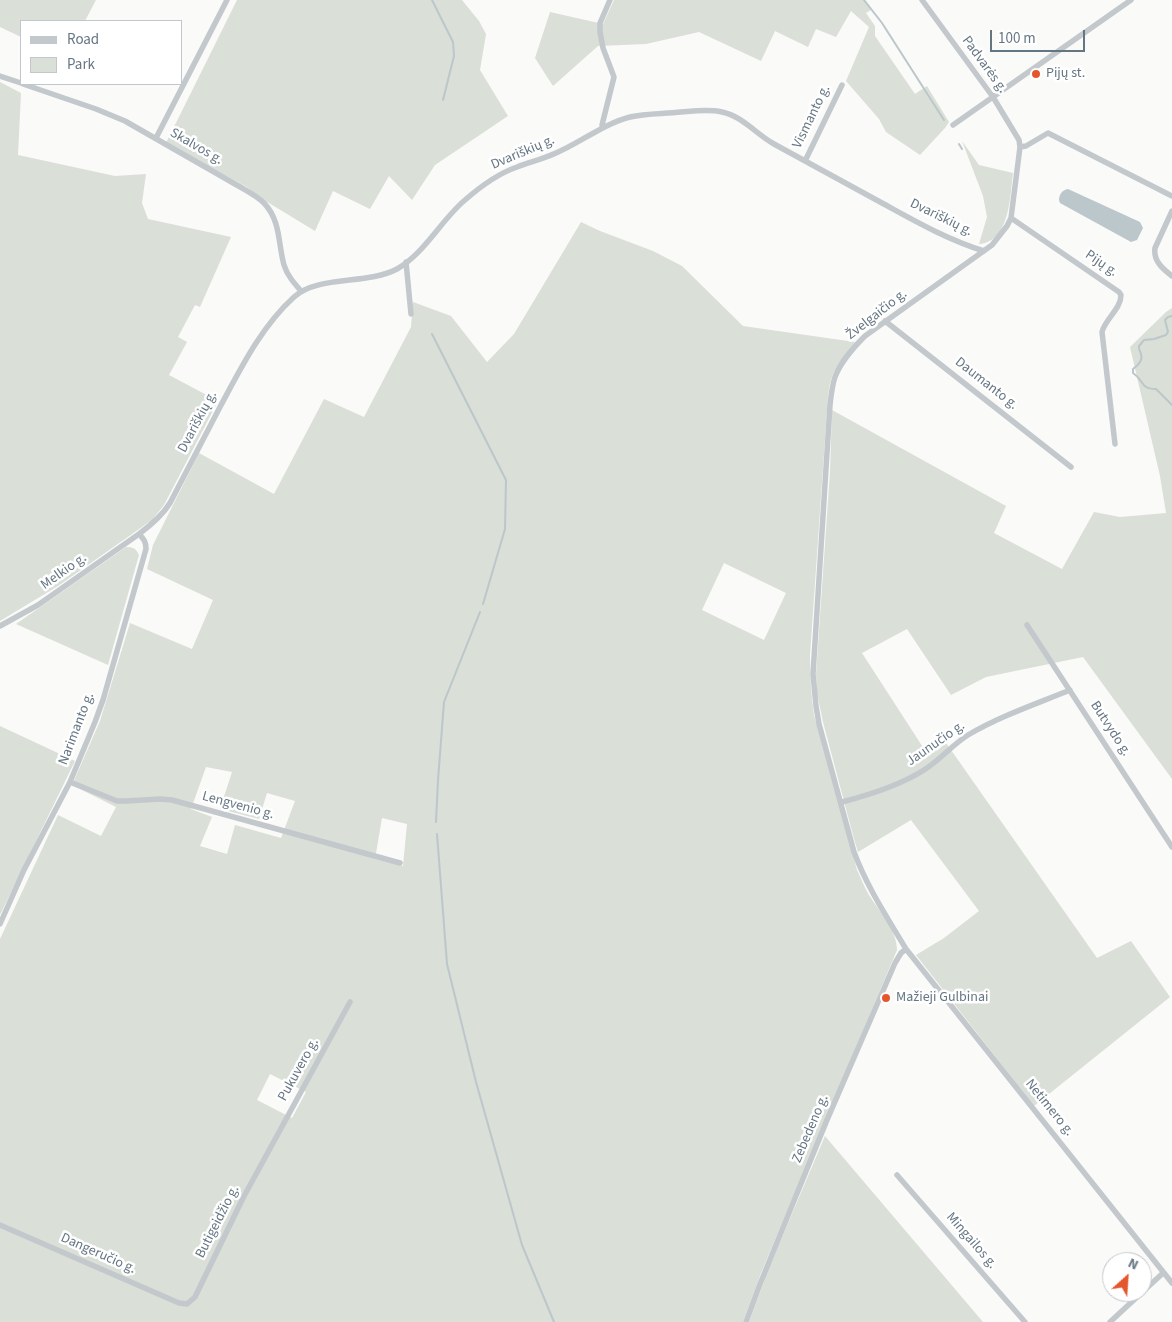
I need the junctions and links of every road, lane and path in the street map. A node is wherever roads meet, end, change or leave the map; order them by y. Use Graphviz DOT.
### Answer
graph roads {
  1 [pos="227,0"];
  2 [pos="610,0"];
  3 [pos="922,0"];
  4 [pos="1131,0"];
  5 [pos="0,76"];
  6 [pos="20,82"];
  7 [pos="28,85"];
  8 [pos="842,85"];
  9 [pos="993,98"];
  10 [pos="953,126"];
  11 [pos="603,128"];
  12 [pos="156,138"];
  13 [pos="1020,147"];
  14 [pos="805,161"];
  15 [pos="1172,196"];
  16 [pos="1172,211"];
  17 [pos="1011,218"];
  18 [pos="984,251"];
  19 [pos="406,262"];
  20 [pos="1172,276"];
  21 [pos="301,291"];
  22 [pos="411,314"];
  23 [pos="885,321"];
  24 [pos="1115,444"];
  25 [pos="1071,467"];
  26 [pos="140,534"];
  27 [pos="1027,625"];
  28 [pos="0,626"];
  29 [pos="1070,690"];
  30 [pos="70,782"];
  31 [pos="842,802"];
  32 [pos="1172,847"];
  33 [pos="400,863"];
  34 [pos="0,924"];
  35 [pos="906,949"];
  36 [pos="350,1002"];
  37 [pos="270,1149"];
  38 [pos="898,1176"];
  39 [pos="0,1225"];
  40 [pos="1163,1273"];
  41 [pos="1172,1283"];
  42 [pos="187,1304"];
  43 [pos="746,1322"];
  44 [pos="1025,1322"];
  45 [pos="1110,1322"];
  1 -- 12 [label="street"];
  2 -- 11 [label="street"];
  3 -- 9 [label="street, Padvarės g."];
  4 -- 9 [label="street"];
  5 -- 6 [label="street, Skalvos g."];
  7 -- 12 [label="street, Skalvos g."];
  8 -- 14 [label="street, Vismanto g."];
  9 -- 10 [label="street"];
  9 -- 13 [label="street, Padvarės g."];
  11 -- 14 [label="street, Dvariškių g."];
  11 -- 19 [label="street, Dvariškių g."];
  12 -- 21 [label="street, Skalvos g."];
  13 -- 15 [label="street"];
  13 -- 17 [label="street"];
  14 -- 18 [label="street, Dvariškių g."];
  16 -- 20 [label="street"];
  17 -- 18 [label="street, Žvelgaičio g."];
  17 -- 24 [label="street, Pijų g."];
  18 -- 23 [label="street, Žvelgaičio g."];
  19 -- 21 [label="street, Dvariškių g."];
  19 -- 22 [label="street"];
  21 -- 26 [label="street, Dvariškių g."];
  23 -- 25 [label="street, Daumanto g."];
  23 -- 31 [label="street, Žvelgaičio g."];
  26 -- 28 [label="street, Melkio g."];
  26 -- 30 [label="street, Narimanto g."];
  27 -- 29 [label="street, Butvydo g."];
  29 -- 31 [label="street, Jaunučio g."];
  29 -- 32 [label="street, Butvydo g."];
  30 -- 33 [label="street, Lengvenio g."];
  30 -- 34 [label="street, Narimanto g."];
  31 -- 35 [label="street, Netimero g."];
  35 -- 40 [label="street, Netimero g."];
  35 -- 43 [label="street, Zebedeno g."];
  36 -- 37 [label="street, Pukuvero g."];
  37 -- 42 [label="street, Butigeidžio g."];
  38 -- 44 [label="street, Mingailos g."];
  39 -- 42 [label="street, Dangeručio g."];
  40 -- 41 [label="street, Netimero g."];
  40 -- 45 [label="street"];
}
